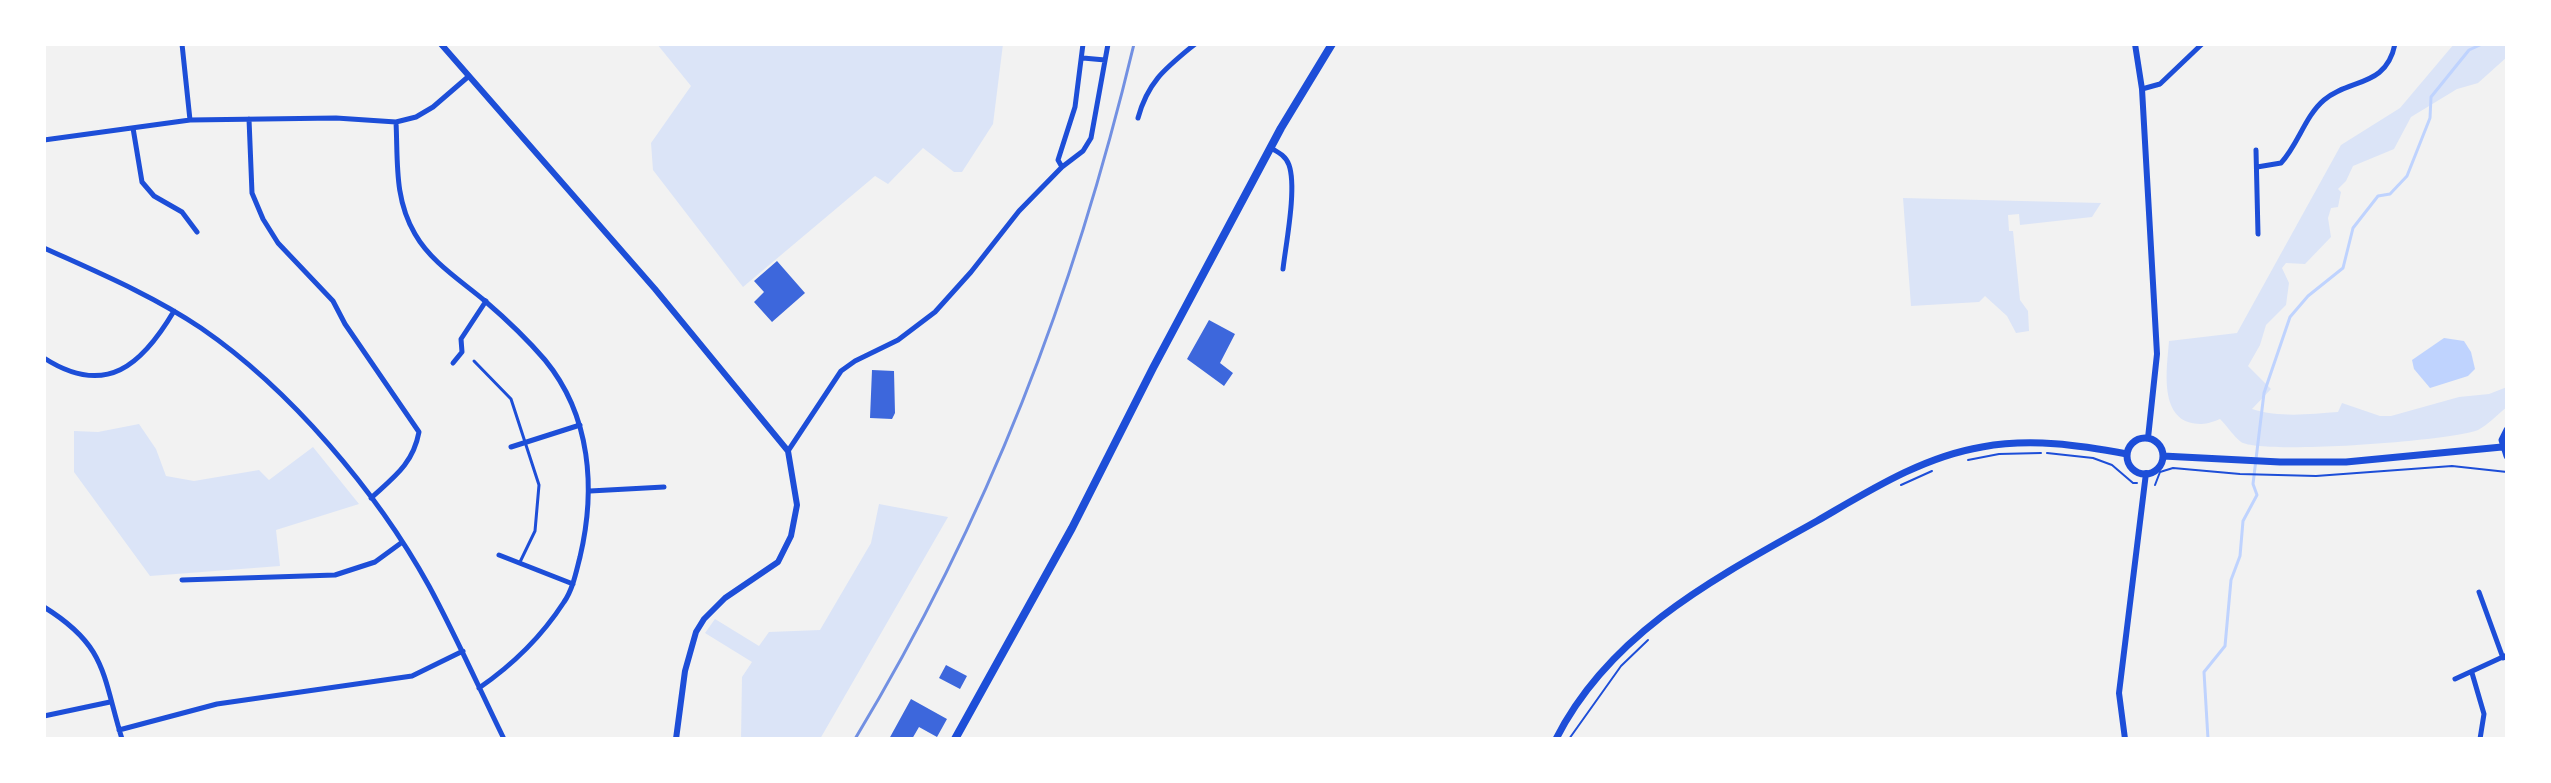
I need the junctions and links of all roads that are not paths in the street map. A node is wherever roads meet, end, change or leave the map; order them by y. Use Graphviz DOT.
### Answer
graph roads {
  1 [pos="182,44"];
  2 [pos="441,44"];
  3 [pos="1083,44"];
  4 [pos="1108,44"];
  5 [pos="1195,44"];
  6 [pos="1332,44"];
  7 [pos="2135,44"];
  8 [pos="2201,44"];
  9 [pos="2395,44"];
  10 [pos="1083,58"];
  11 [pos="1105,60"];
  12 [pos="469,76"];
  13 [pos="2142,89"];
  14 [pos="1138,118"];
  15 [pos="249,119"];
  16 [pos="190,120"];
  17 [pos="396,122"];
  18 [pos="133,128"];
  19 [pos="44,140"];
  20 [pos="1271,148"];
  21 [pos="2256,150"];
  22 [pos="1062,167"];
  23 [pos="2257,167"];
  24 [pos="197,232"];
  25 [pos="2258,234"];
  26 [pos="44,248"];
  27 [pos="1283,269"];
  28 [pos="486,301"];
  29 [pos="174,311"];
  30 [pos="44,358"];
  31 [pos="474,361"];
  32 [pos="453,363"];
  33 [pos="580,425"];
  34 [pos="2507,430"];
  35 [pos="2148,438"];
  36 [pos="525,442"];
  37 [pos="511,447"];
  38 [pos="2502,447"];
  39 [pos="788,451"];
  40 [pos="2127,454"];
  41 [pos="2163,456"];
  42 [pos="2507,456"];
  43 [pos="2145,478"];
  44 [pos="664,487"];
  45 [pos="590,491"];
  46 [pos="371,498"];
  47 [pos="401,543"];
  48 [pos="499,555"];
  49 [pos="520,563"];
  50 [pos="182,580"];
  51 [pos="573,584"];
  52 [pos="2479,592"];
  53 [pos="44,607"];
  54 [pos="463,651"];
  55 [pos="2505,657"];
  56 [pos="2472,673"];
  57 [pos="2455,679"];
  58 [pos="479,688"];
  59 [pos="110,702"];
  60 [pos="44,716"];
  61 [pos="119,730"];
  62 [pos="122,739"];
  63 [pos="504,739"];
  64 [pos="676,739"];
  65 [pos="955,739"];
  66 [pos="1556,739"];
  67 [pos="2125,739"];
  68 [pos="2480,739"];
  1 -- 16 [label="street"];
  2 -- 12 [label="street"];
  3 -- 10 [label="street"];
  4 -- 11 [label="street"];
  5 -- 14 [label="street"];
  6 -- 20 [label="main road"];
  7 -- 13 [label="street"];
  8 -- 13 [label="street"];
  9 -- 23 [label="street"];
  10 -- 11 [label="street"];
  10 -- 22 [label="street"];
  11 -- 22 [label="street"];
  12 -- 17 [label="street"];
  12 -- 39 [label="street"];
  13 -- 35 [label="street"];
  15 -- 16 [label="street"];
  15 -- 17 [label="street"];
  15 -- 46 [label="street"];
  16 -- 18 [label="street"];
  17 -- 28 [label="street"];
  18 -- 19 [label="street"];
  18 -- 24 [label="street"];
  20 -- 27 [label="street"];
  20 -- 65 [label="main road"];
  21 -- 23 [label="street"];
  22 -- 39 [label="street"];
  23 -- 25 [label="street"];
  26 -- 29 [label="street"];
  28 -- 32 [label="street"];
  28 -- 33 [label="street"];
  29 -- 30 [label="street"];
  29 -- 46 [label="street"];
  31 -- 36 [label="lane"];
  33 -- 36 [label="street"];
  33 -- 45 [label="street"];
  34 -- 38 [label="main road"];
  35 -- 40 [label="main road"];
  35 -- 41 [label="main road"];
  36 -- 37 [label="street"];
  36 -- 49 [label="lane"];
  38 -- 41 [label="main road"];
  38 -- 42 [label="main road"];
  39 -- 64 [label="street"];
  40 -- 43 [label="main road"];
  40 -- 66 [label="main road"];
  41 -- 43 [label="main road"];
  43 -- 67 [label="street"];
  44 -- 45 [label="street"];
  45 -- 51 [label="street"];
  46 -- 47 [label="street"];
  47 -- 50 [label="street"];
  47 -- 54 [label="street"];
  48 -- 49 [label="street"];
  49 -- 51 [label="street"];
  51 -- 58 [label="street"];
  52 -- 55 [label="street"];
  53 -- 59 [label="street"];
  54 -- 58 [label="street"];
  54 -- 61 [label="street"];
  55 -- 56 [label="street"];
  56 -- 57 [label="street"];
  56 -- 68 [label="street"];
  58 -- 63 [label="street"];
  59 -- 60 [label="street"];
  59 -- 61 [label="street"];
  61 -- 62 [label="street"];
}
